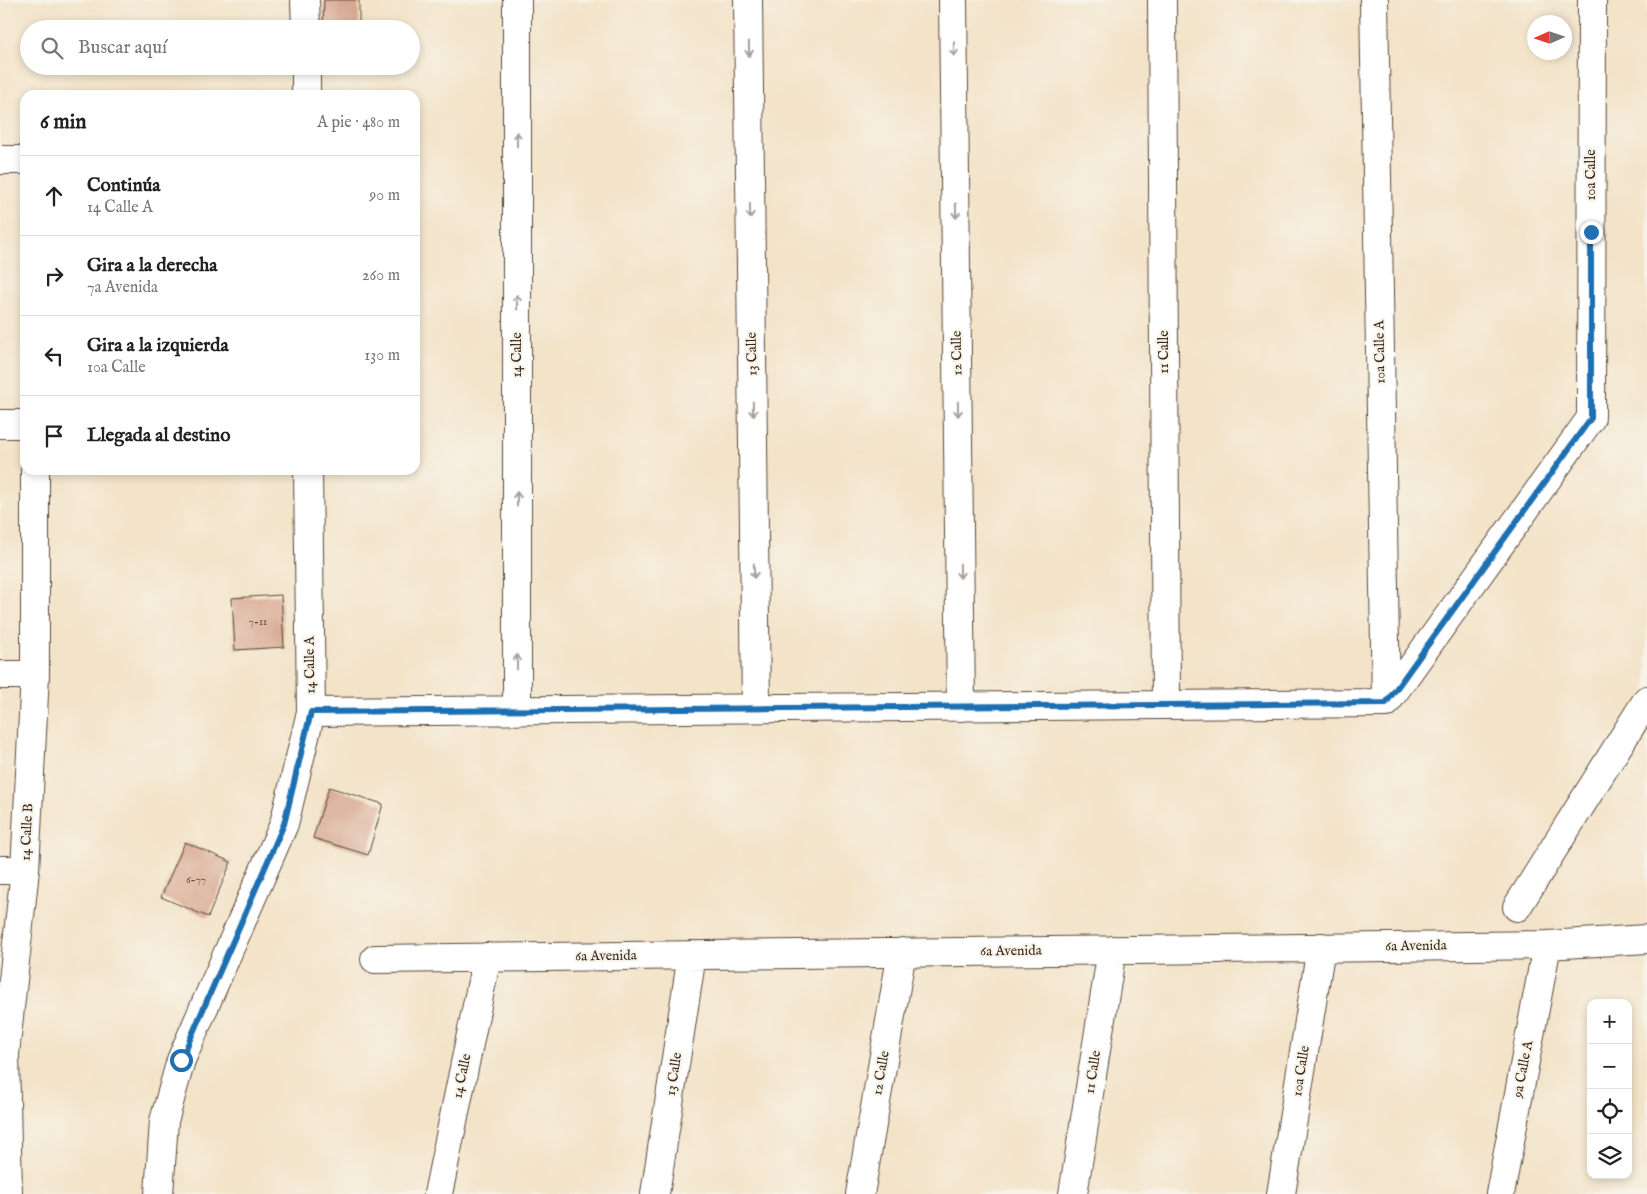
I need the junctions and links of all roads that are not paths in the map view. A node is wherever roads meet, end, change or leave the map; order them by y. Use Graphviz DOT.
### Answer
graph roads {
  1 [pos="305,0"];
  2 [pos="517,0"];
  3 [pos="748,0"];
  4 [pos="953,0"];
  5 [pos="1162,0"];
  6 [pos="1374,0"];
  7 [pos="1592,0"];
  8 [pos="306,20"];
  9 [pos="306,75"];
  10 [pos="306,90"];
  11 [pos="0,160"];
  12 [pos="20,160"];
  13 [pos="0,424"];
  14 [pos="20,424"];
  15 [pos="35,475"];
  16 [pos="308,475"];
  17 [pos="0,675"];
  18 [pos="35,675"];
  19 [pos="1647,700"];
  20 [pos="1386,703"];
  21 [pos="1166,705"];
  22 [pos="961,706"];
  23 [pos="756,708"];
  24 [pos="517,710"];
  25 [pos="311,712"];
  26 [pos="12,870"];
  27 [pos="1516,907"];
  28 [pos="1647,939"];
  29 [pos="1547,944"];
  30 [pos="1321,947"];
  31 [pos="1112,950"];
  32 [pos="902,952"];
  33 [pos="692,955"];
  34 [pos="488,958"];
  35 [pos="375,959"];
  36 [pos="2,1054"];
  37 [pos="8,1194"];
  38 [pos="159,1194"];
  39 [pos="438,1194"];
  40 [pos="655,1194"];
  41 [pos="860,1194"];
  42 [pos="1073,1194"];
  43 [pos="1281,1194"];
  44 [pos="1500,1194"];
  1 -- 8 [label="street"];
  24 -- 2 [label="street, 14 Calle, one-way"];
  3 -- 23 [label="street, 13 Calle, one-way"];
  4 -- 22 [label="street, 12 Calle, one-way"];
  5 -- 21 [label="street, 11 Calle"];
  6 -- 20 [label="street, 10a Calle A"];
  7 -- 20 [label="street, 10a Calle"];
  9 -- 10 [label="street"];
  11 -- 12 [label="street"];
  13 -- 14 [label="street"];
  15 -- 18 [label="street, 14 Calle B"];
  16 -- 25 [label="street, 14 Calle A"];
  17 -- 18 [label="street"];
  18 -- 26 [label="street, 14 Calle B"];
  19 -- 27 [label="street"];
  20 -- 21 [label="street"];
  21 -- 22 [label="street"];
  22 -- 23 [label="street"];
  23 -- 24 [label="street"];
  24 -- 25 [label="street"];
  25 -- 38 [label="street, 14 Calle A"];
  26 -- 36 [label="street, 14 Calle B"];
  28 -- 29 [label="street, 6a Avenida"];
  29 -- 30 [label="street, 6a Avenida"];
  29 -- 44 [label="street, 9a Calle A"];
  30 -- 31 [label="street, 6a Avenida"];
  30 -- 43 [label="street, 10a Calle"];
  31 -- 32 [label="street, 6a Avenida"];
  31 -- 42 [label="street, 11 Calle"];
  32 -- 33 [label="street, 6a Avenida"];
  32 -- 41 [label="street, 12 Calle"];
  33 -- 34 [label="street, 6a Avenida"];
  33 -- 40 [label="street, 13 Calle"];
  34 -- 35 [label="street, 6a Avenida"];
  34 -- 39 [label="street, 14 Calle"];
  36 -- 37 [label="street, 14 Calle B"];
}
